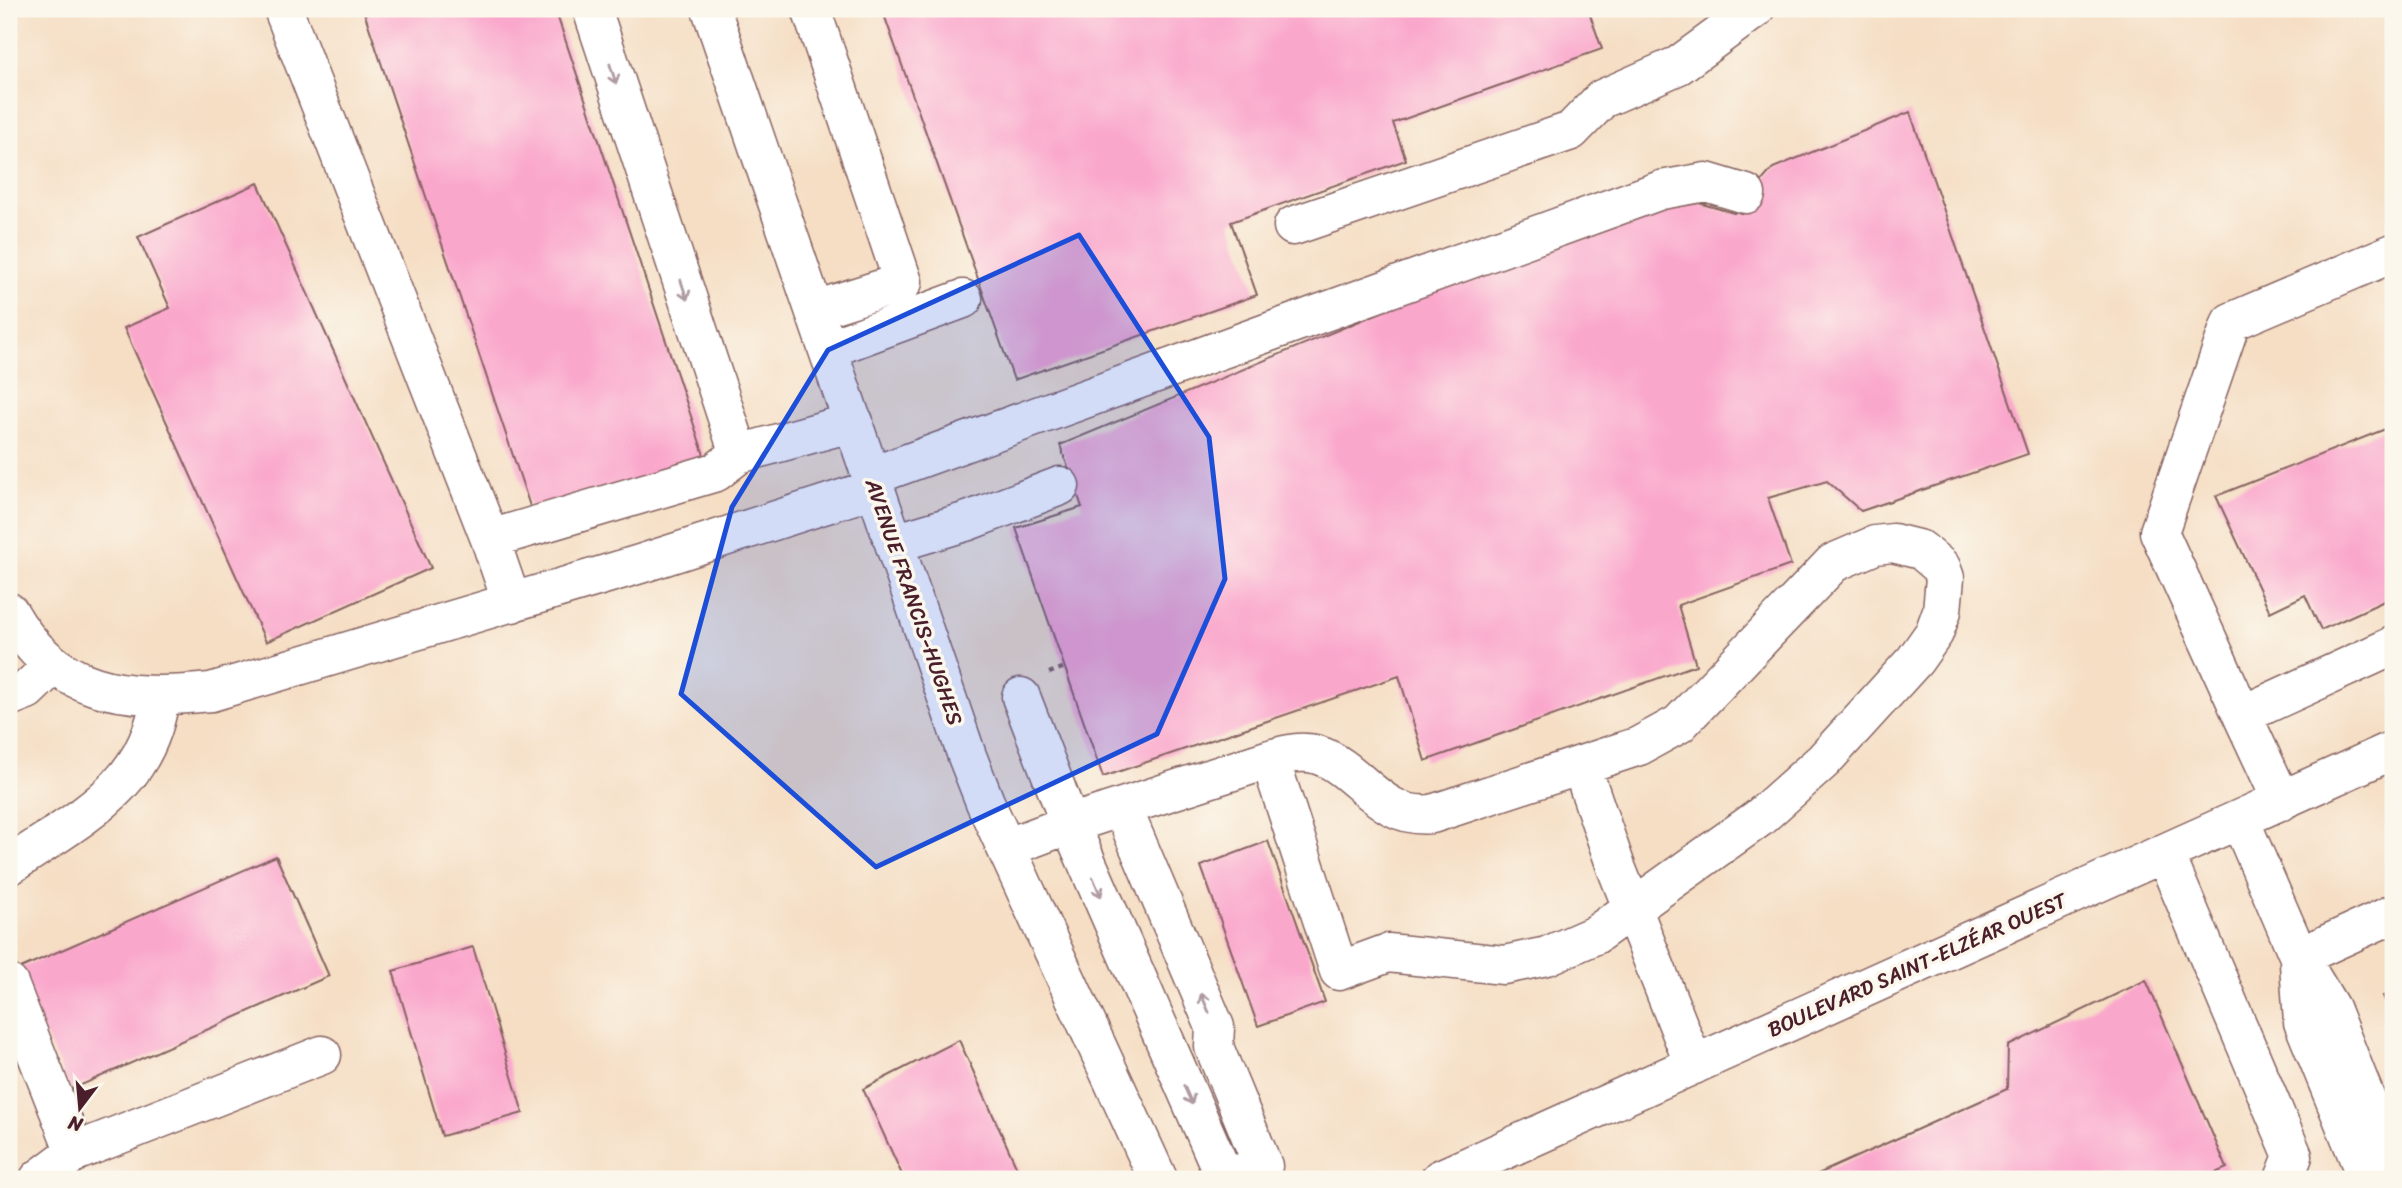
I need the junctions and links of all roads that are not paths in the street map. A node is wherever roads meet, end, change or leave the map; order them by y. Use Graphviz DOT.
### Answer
graph roads {
  1 [pos="283,9"];
  2 [pos="592,9"];
  3 [pos="711,9"];
  4 [pos="811,9"];
  5 [pos="1755,9"];
  6 [pos="1746,194"];
  7 [pos="1293,226"];
  8 [pos="2393,253"];
  9 [pos="864,294"];
  10 [pos="963,299"];
  11 [pos="815,310"];
  12 [pos="876,331"];
  13 [pos="828,349"];
  14 [pos="853,422"];
  15 [pos="739,454"];
  16 [pos="874,482"];
  17 [pos="1060,486"];
  18 [pos="490,539"];
  19 [pos="895,543"];
  20 [pos="512,603"];
  21 [pos="9,612"];
  22 [pos="2393,646"];
  23 [pos="52,666"];
  24 [pos="160,696"];
  25 [pos="9,697"];
  26 [pos="1021,697"];
  27 [pos="2242,715"];
  28 [pos="2393,750"];
  29 [pos="1270,759"];
  30 [pos="1581,765"];
  31 [pos="2282,801"];
  32 [pos="1122,807"];
  33 [pos="2240,820"];
  34 [pos="1070,824"];
  35 [pos="1006,848"];
  36 [pos="2165,854"];
  37 [pos="9,866"];
  38 [pos="1633,909"];
  39 [pos="2393,914"];
  40 [pos="2299,957"];
  41 [pos="9,984"];
  42 [pos="321,1055"];
  43 [pos="1694,1065"];
  44 [pos="75,1152"];
  45 [pos="39,1179"];
  46 [pos="1158,1179"];
  47 [pos="1440,1179"];
  48 [pos="2284,1179"];
  49 [pos="2371,1179"];
  50 [pos="2391,1179"];
  1 -- 18 [label="street"];
  2 -- 15 [label="street, one-way"];
  3 -- 11 [label="street, AVENUE FRANCIS-HUGHES"];
  4 -- 9 [label="street"];
  5 -- 7 [label="street"];
  6 -- 16 [label="street"];
  8 -- 27 [label="street"];
  9 -- 11 [label="street"];
  9 -- 12 [label="street"];
  10 -- 12 [label="street"];
  11 -- 13 [label="street, AVENUE FRANCIS-HUGHES"];
  12 -- 13 [label="street"];
  13 -- 14 [label="street, AVENUE FRANCIS-HUGHES"];
  14 -- 15 [label="street"];
  14 -- 16 [label="street, AVENUE FRANCIS-HUGHES"];
  15 -- 18 [label="street"];
  16 -- 19 [label="street, AVENUE FRANCIS-HUGHES"];
  16 -- 20 [label="street"];
  17 -- 19 [label="street"];
  18 -- 20 [label="street"];
  19 -- 35 [label="street, AVENUE FRANCIS-HUGHES"];
  20 -- 24 [label="street"];
  21 -- 23 [label="street"];
  22 -- 27 [label="street"];
  23 -- 24 [label="street"];
  23 -- 25 [label="street"];
  24 -- 37 [label="street"];
  26 -- 34 [label="street"];
  27 -- 31 [label="street"];
  28 -- 31 [label="street, BOULEVARD SAINT-ELZÉAR OUEST"];
  29 -- 30 [label="street"];
  29 -- 32 [label="street"];
  29 -- 38 [label="street"];
  30 -- 38 [label="street"];
  30 -- 38 [label="street"];
  31 -- 33 [label="street, BOULEVARD SAINT-ELZÉAR OUEST"];
  32 -- 34 [label="street"];
  34 -- 32 [label="street, one-way"];
  33 -- 36 [label="street, BOULEVARD SAINT-ELZÉAR OUEST"];
  33 -- 40 [label="street"];
  34 -- 35 [label="street"];
  35 -- 46 [label="street, AVENUE FRANCIS-HUGHES"];
  36 -- 43 [label="street, BOULEVARD SAINT-ELZÉAR OUEST"];
  36 -- 48 [label="street"];
  38 -- 43 [label="street"];
  39 -- 40 [label="street"];
  40 -- 49 [label="street"];
  40 -- 50 [label="street"];
  41 -- 44 [label="street"];
  42 -- 44 [label="street"];
  43 -- 47 [label="street, BOULEVARD SAINT-ELZÉAR OUEST"];
  44 -- 45 [label="street"];
}
